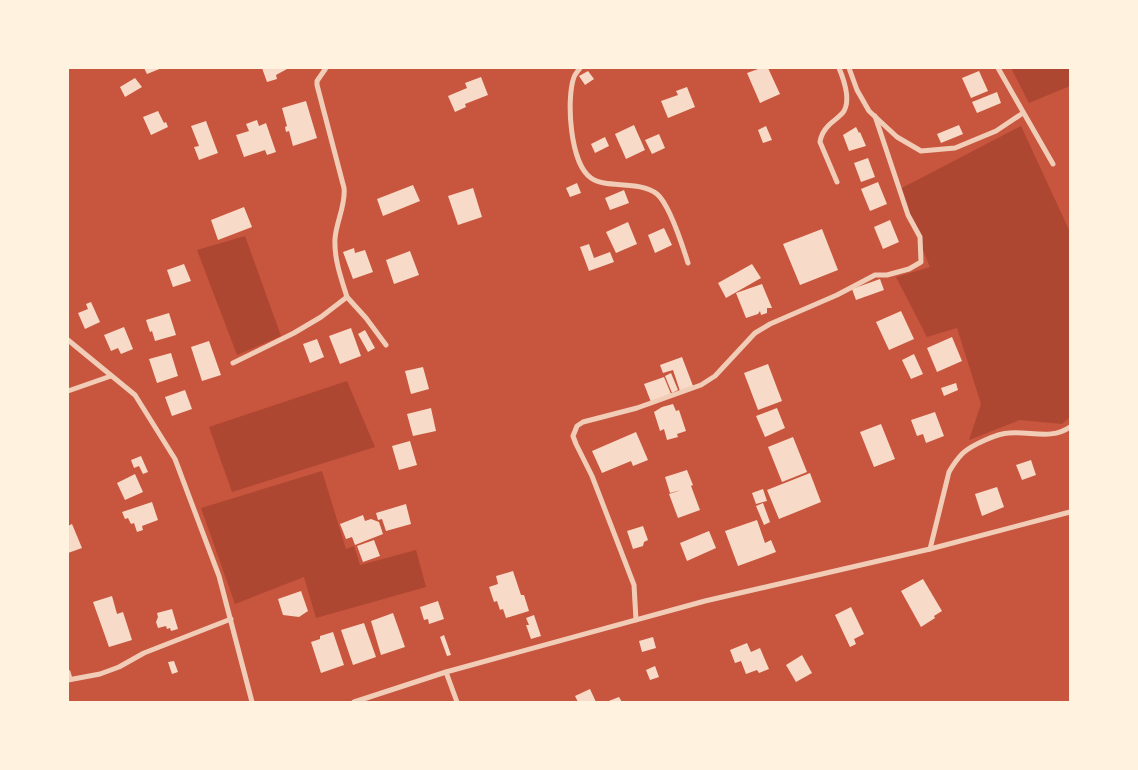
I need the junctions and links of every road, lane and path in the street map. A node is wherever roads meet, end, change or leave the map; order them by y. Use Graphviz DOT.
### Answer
graph roads {
  1 [pos="326,68"];
  2 [pos="580,68"];
  3 [pos="839,68"];
  4 [pos="849,68"];
  5 [pos="998,68"];
  6 [pos="1023,113"];
  7 [pos="875,116"];
  8 [pos="1053,164"];
  9 [pos="837,182"];
  10 [pos="688,263"];
  11 [pos="347,297"];
  12 [pos="68,340"];
  13 [pos="386,345"];
  14 [pos="232,362"];
  15 [pos="111,376"];
  16 [pos="68,391"];
  17 [pos="1070,427"];
  18 [pos="1070,512"];
  19 [pos="930,548"];
  20 [pos="231,619"];
  21 [pos="636,620"];
  22 [pos="68,672"];
  23 [pos="446,672"];
  24 [pos="69,679"];
  25 [pos="252,702"];
  26 [pos="354,702"];
  27 [pos="457,702"];
  1 -- 11 [label="street"];
  2 -- 10 [label="street"];
  3 -- 9 [label="street"];
  4 -- 7 [label="street"];
  5 -- 6 [label="street"];
  6 -- 7 [label="street"];
  6 -- 8 [label="street"];
  7 -- 21 [label="street"];
  11 -- 13 [label="street"];
  11 -- 14 [label="street"];
  12 -- 15 [label="street"];
  15 -- 16 [label="street"];
  15 -- 20 [label="street"];
  17 -- 19 [label="street"];
  18 -- 19 [label="street"];
  19 -- 21 [label="street"];
  20 -- 24 [label="street"];
  20 -- 25 [label="street"];
  21 -- 23 [label="street"];
  22 -- 24 [label="street"];
  23 -- 26 [label="street"];
  23 -- 27 [label="street"];
}
